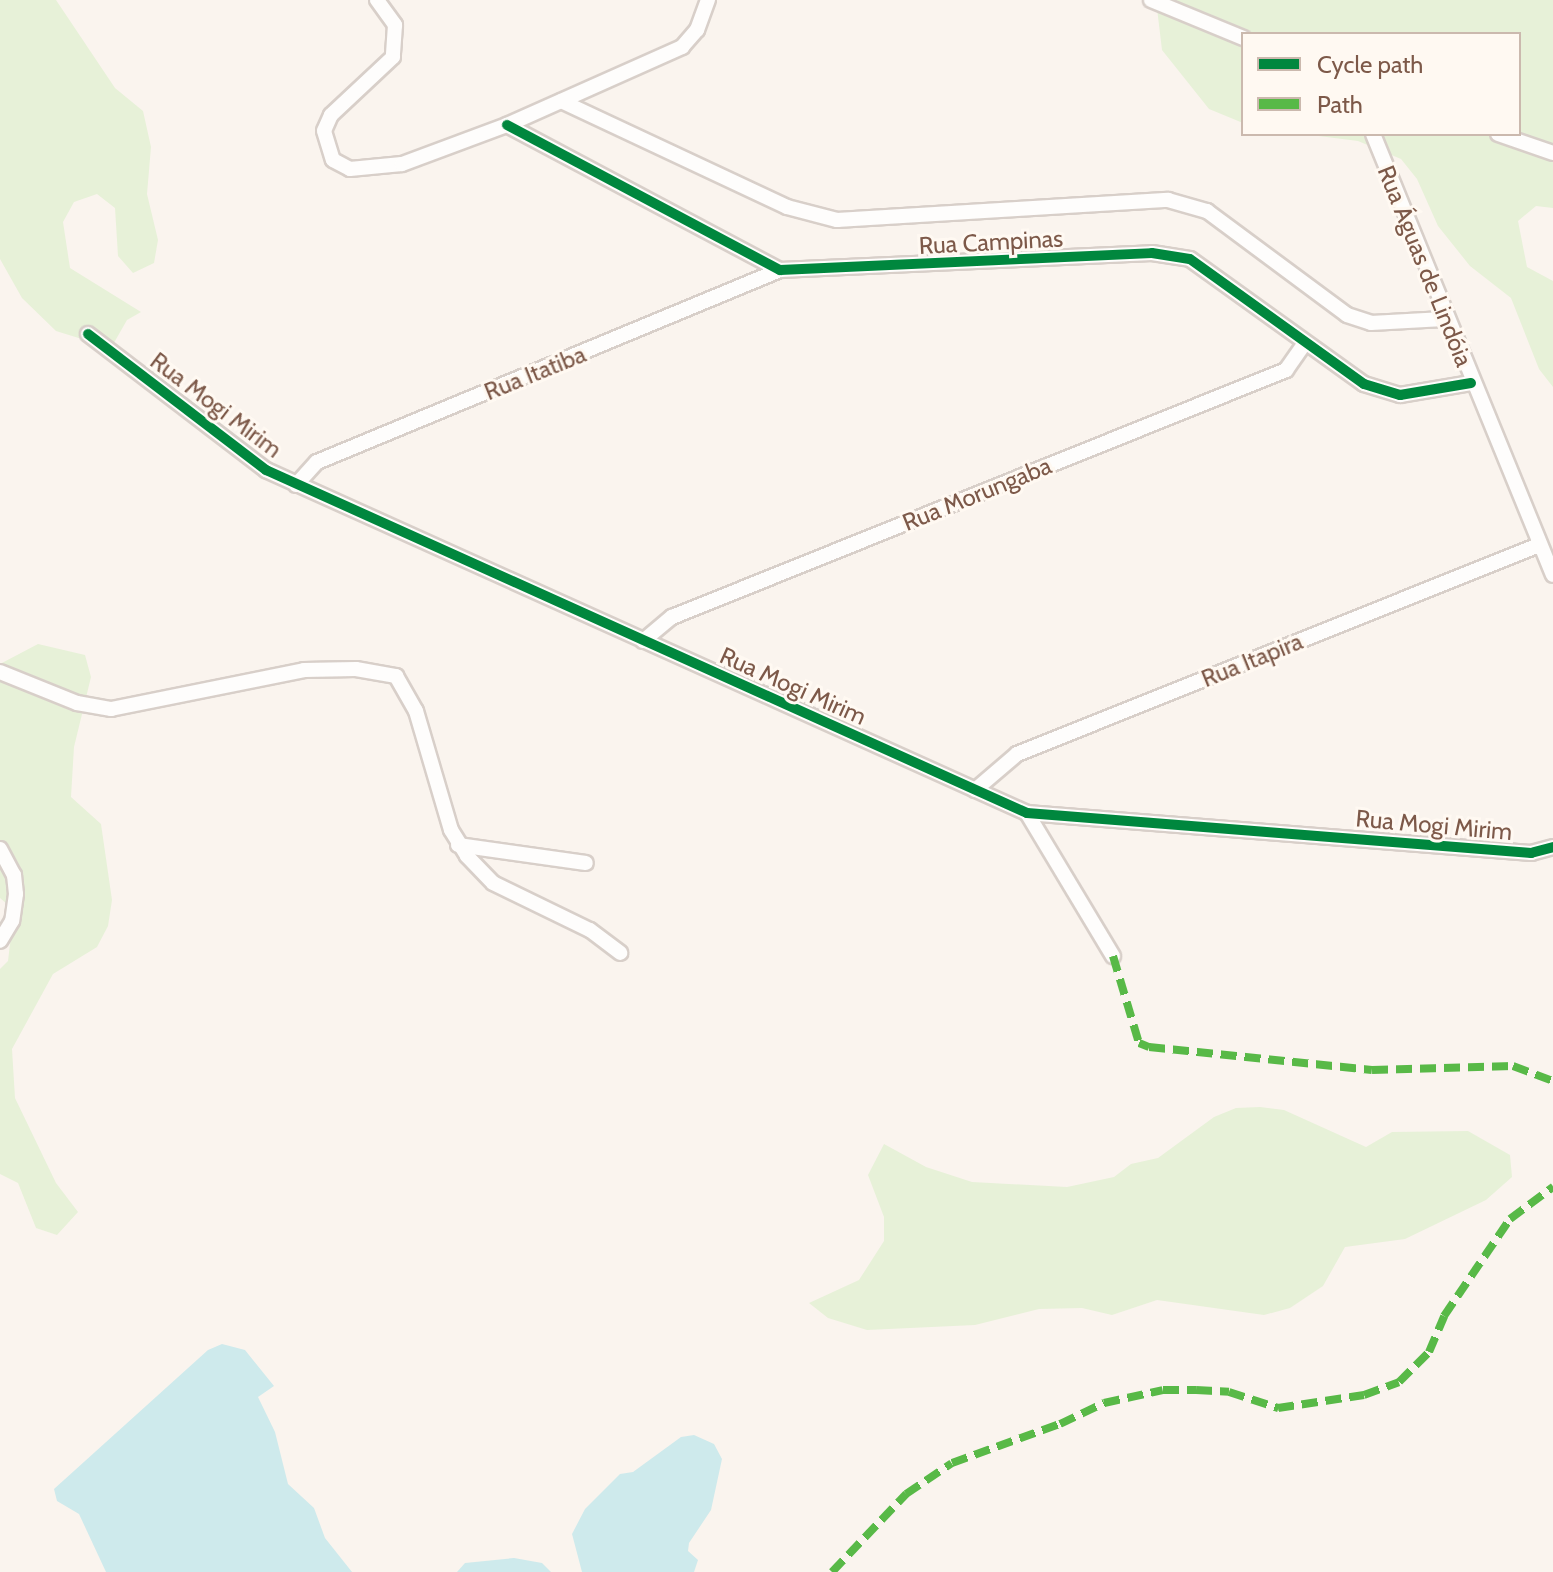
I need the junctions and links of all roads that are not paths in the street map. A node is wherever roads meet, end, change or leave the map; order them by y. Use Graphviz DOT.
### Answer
graph roads {
  1 [pos="377,0"];
  2 [pos="708,0"];
  3 [pos="1151,0"];
  4 [pos="1241,37"];
  5 [pos="561,101"];
  6 [pos="507,125"];
  7 [pos="1374,136"];
  8 [pos="1504,136"];
  9 [pos="1553,153"];
  10 [pos="780,270"];
  11 [pos="1444,319"];
  12 [pos="88,334"];
  13 [pos="1305,343"];
  14 [pos="1471,383"];
  15 [pos="296,485"];
  16 [pos="1539,545"];
  17 [pos="1553,575"];
  18 [pos="643,641"];
  19 [pos="0,672"];
  20 [pos="975,790"];
  21 [pos="1027,813"];
  22 [pos="458,845"];
  23 [pos="1553,847"];
  24 [pos="0,849"];
  25 [pos="586,863"];
  26 [pos="0,941"];
  27 [pos="620,953"];
  28 [pos="1113,956"];
  1 -- 6 [label="street"];
  2 -- 5 [label="street"];
  3 -- 4 [label="street"];
  5 -- 6 [label="street"];
  5 -- 11 [label="street, Rua Campinas"];
  6 -- 10 [label="street, Rua Campinas"];
  7 -- 11 [label="street, Rua Águas de Lindóia"];
  8 -- 9 [label="street"];
  10 -- 13 [label="street, Rua Campinas"];
  10 -- 15 [label="street, Rua Itatiba"];
  11 -- 14 [label="street, Rua Águas de Lindóia"];
  12 -- 15 [label="street, Rua Mogi Mirim"];
  13 -- 14 [label="street, Rua Campinas"];
  13 -- 18 [label="street, Rua Morungaba"];
  14 -- 16 [label="street, Rua Águas de Lindóia"];
  15 -- 18 [label="street, Rua Mogi Mirim"];
  16 -- 17 [label="street, Rua Águas de Lindóia"];
  16 -- 20 [label="street, Rua Itapira"];
  18 -- 20 [label="street, Rua Mogi Mirim"];
  19 -- 22 [label="street"];
  20 -- 21 [label="street, Rua Mogi Mirim"];
  21 -- 23 [label="street, Rua Mogi Mirim"];
  21 -- 28 [label="street"];
  22 -- 25 [label="street"];
  22 -- 27 [label="street"];
  24 -- 26 [label="street"];
}
